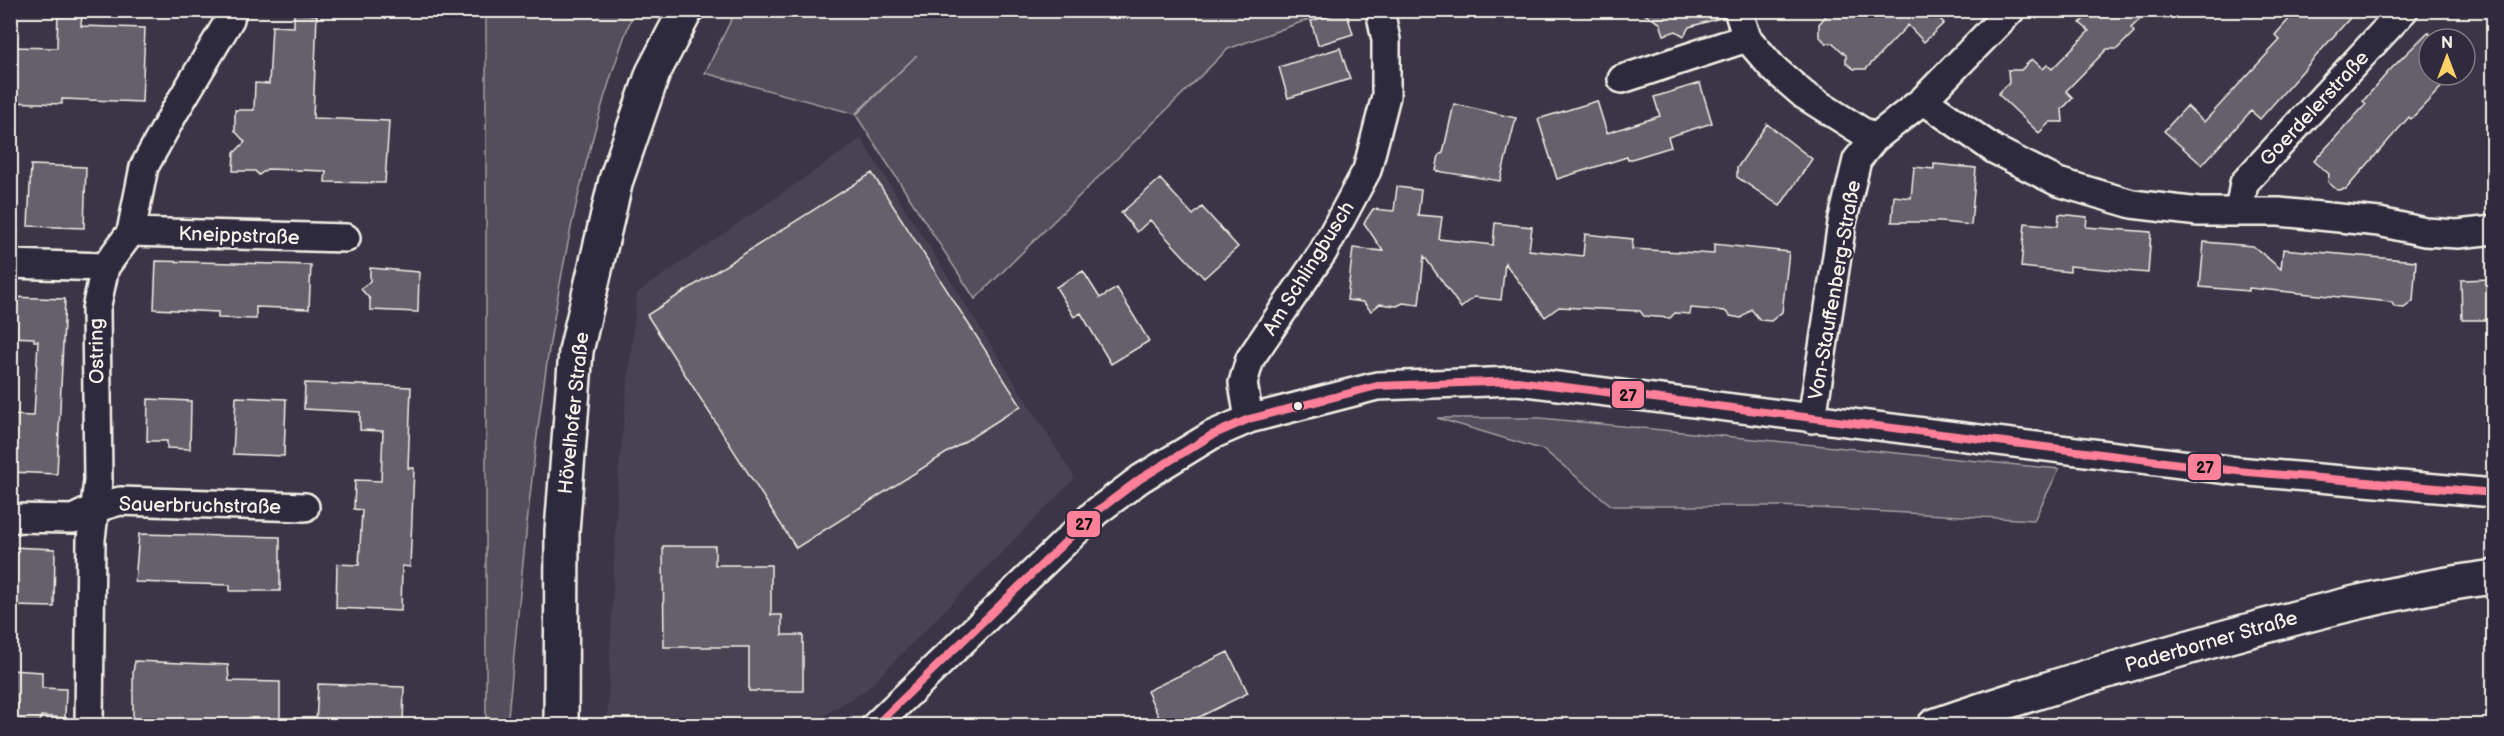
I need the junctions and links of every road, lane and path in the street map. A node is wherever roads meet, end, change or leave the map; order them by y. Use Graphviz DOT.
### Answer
graph roads {
  1 [pos="232,10"];
  2 [pos="686,10"];
  3 [pos="1380,10"];
  4 [pos="1737,10"];
  5 [pos="2011,10"];
  6 [pos="2404,10"];
  7 [pos="1747,38"];
  8 [pos="1622,79"];
  9 [pos="1923,100"];
  10 [pos="1874,139"];
  11 [pos="2239,212"];
  12 [pos="2493,230"];
  13 [pos="131,232"];
  14 [pos="346,238"];
  15 [pos="10,264"];
  16 [pos="105,267"];
  17 [pos="1812,418"];
  18 [pos="1249,419"];
  19 [pos="2493,493"];
  20 [pos="305,507"];
  21 [pos="96,508"];
  22 [pos="10,518"];
  23 [pos="2493,577"];
  24 [pos="89,726"];
  25 [pos="561,726"];
  26 [pos="875,726"];
  27 [pos="1934,726"];
  1 -- 13 [label="street, Ostring"];
  2 -- 25 [label="main road, Hövelhofer Straße"];
  3 -- 18 [label="street, Am Schlingbusch"];
  4 -- 7 [label="street"];
  5 -- 9 [label="street, Von-Stauffenberg-Straße"];
  6 -- 11 [label="street, Goerdelerstraße"];
  7 -- 8 [label="street"];
  7 -- 10 [label="street"];
  9 -- 10 [label="street, Von-Stauffenberg-Straße"];
  9 -- 11 [label="street"];
  10 -- 17 [label="street, Von-Stauffenberg-Straße"];
  11 -- 12 [label="street"];
  13 -- 14 [label="street, Kneippstraße"];
  13 -- 16 [label="street, Ostring"];
  15 -- 16 [label="street"];
  16 -- 21 [label="street, Ostring"];
  17 -- 18 [label="street"];
  17 -- 19 [label="street"];
  18 -- 26 [label="street"];
  20 -- 21 [label="street, Sauerbruchstraße"];
  21 -- 22 [label="street, Sauerbruchstraße"];
  21 -- 24 [label="street, Ostring"];
  23 -- 27 [label="main road, Paderborner Straße"];
}
